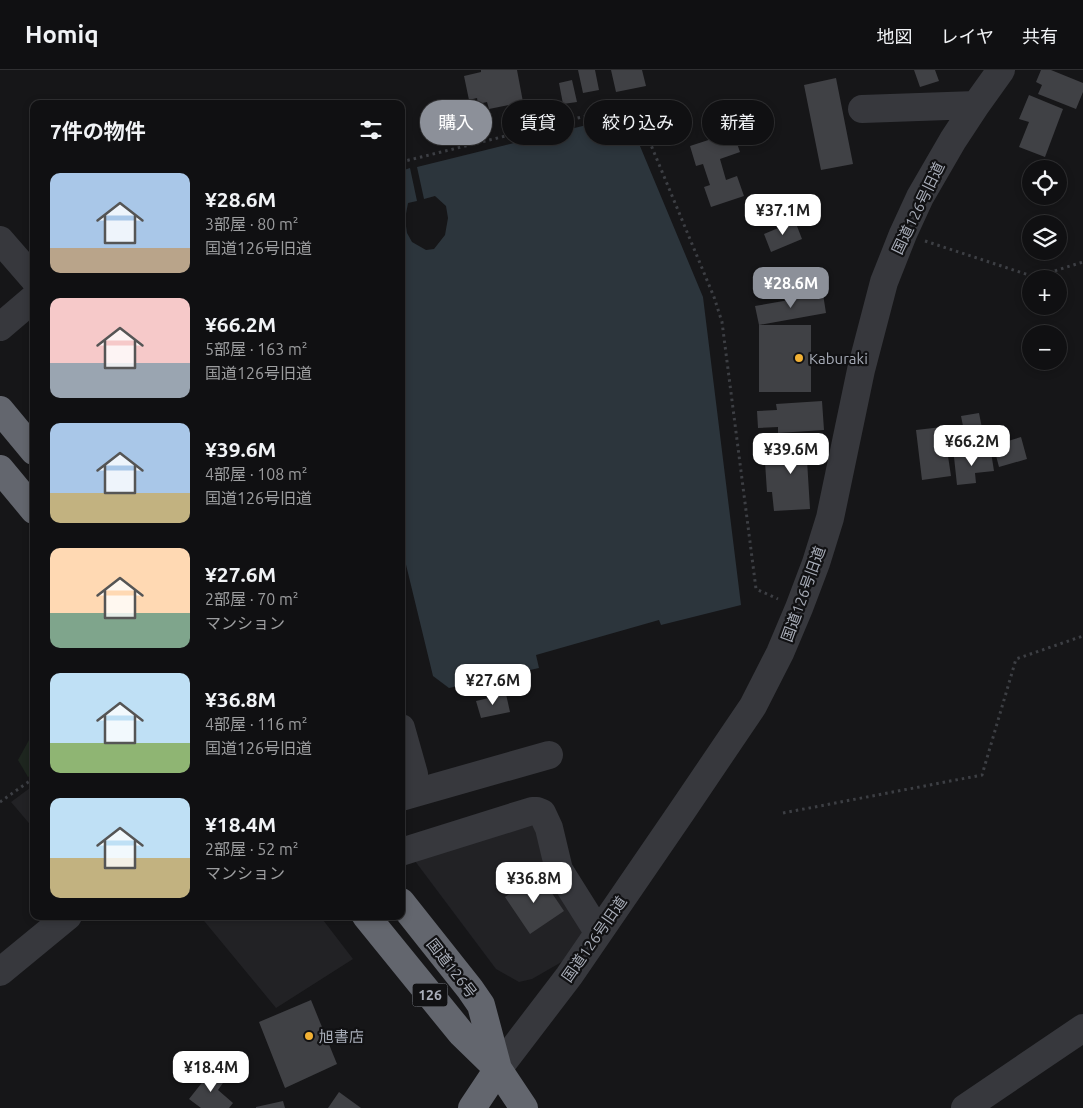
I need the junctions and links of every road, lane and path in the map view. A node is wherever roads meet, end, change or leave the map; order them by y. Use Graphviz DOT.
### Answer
graph roads {
  1 [pos="1000,70"];
  2 [pos="976,105"];
  3 [pos="862,109"];
  4 [pos="405,161"];
  5 [pos="903,234"];
  6 [pos="0,240"];
  7 [pos="1083,262"];
  8 [pos="30,274"];
  9 [pos="30,301"];
  10 [pos="0,327"];
  11 [pos="0,410"];
  12 [pos="30,442"];
  13 [pos="0,468"];
  14 [pos="30,505"];
  15 [pos="799,608"];
  16 [pos="1083,636"];
  17 [pos="549,756"];
  18 [pos="405,761"];
  19 [pos="30,781"];
  20 [pos="408,785"];
  21 [pos="0,802"];
  22 [pos="783,813"];
  23 [pos="405,851"];
  24 [pos="405,907"];
  25 [pos="63,920"];
  26 [pos="369,920"];
  27 [pos="598,932"];
  28 [pos="0,972"];
  29 [pos="1083,1028"];
  30 [pos="498,1069"];
  31 [pos="472,1108"];
  32 [pos="524,1108"];
  33 [pos="965,1108"];
  1 -- 2 [label="street, 国道126号旧道"];
  2 -- 3 [label="street"];
  2 -- 5 [label="street, 国道126号旧道"];
  4 -- 15 [label="path"];
  5 -- 7 [label="path"];
  5 -- 15 [label="street, 国道126号旧道"];
  6 -- 8 [label="street"];
  9 -- 10 [label="street"];
  11 -- 12 [label="highway"];
  13 -- 14 [label="highway"];
  15 -- 27 [label="street, 国道126号旧道"];
  16 -- 22 [label="path"];
  17 -- 20 [label="street"];
  18 -- 20 [label="street"];
  19 -- 21 [label="path"];
  23 -- 27 [label="street"];
  24 -- 30 [label="highway, 国道126号 / 126"];
  25 -- 28 [label="street"];
  26 -- 30 [label="highway, 国道126号 / 126"];
  27 -- 30 [label="street, 国道126号旧道"];
  29 -- 33 [label="street"];
  30 -- 31 [label="highway"];
  30 -- 32 [label="highway, 国道126号 / 126"];
}
